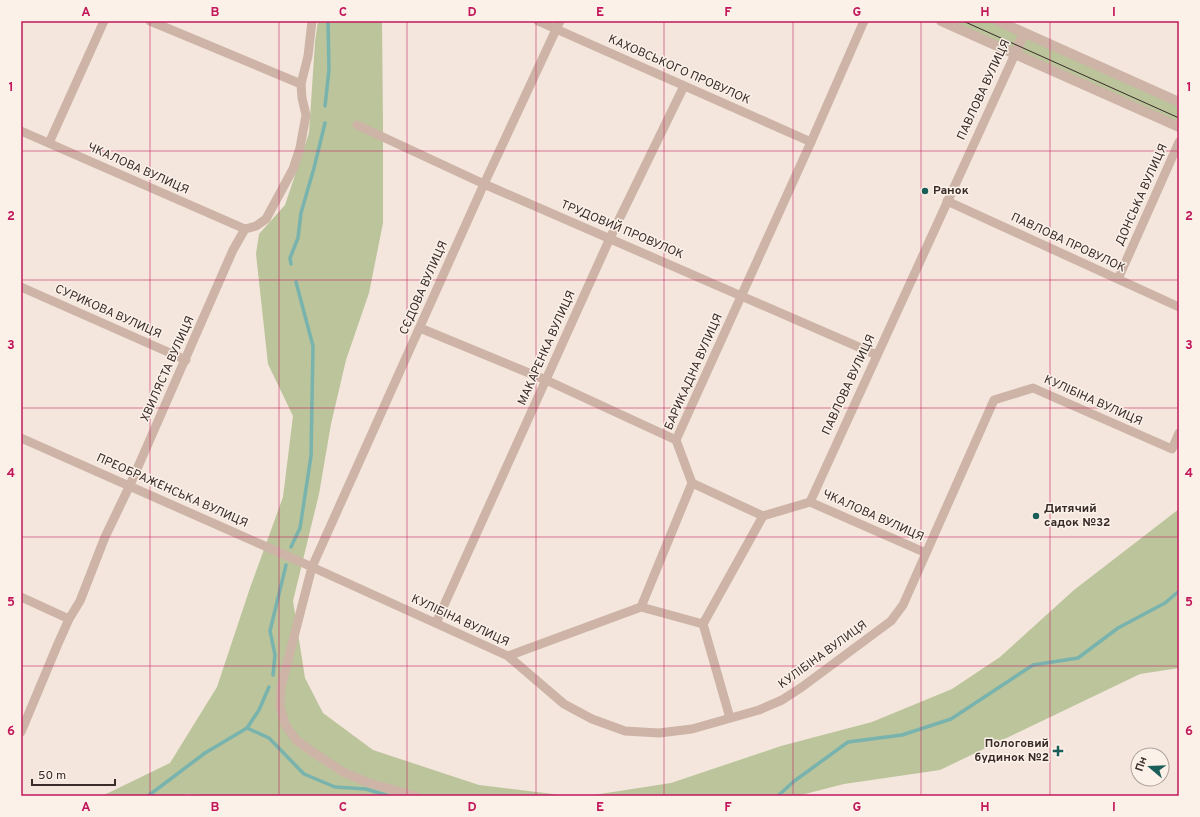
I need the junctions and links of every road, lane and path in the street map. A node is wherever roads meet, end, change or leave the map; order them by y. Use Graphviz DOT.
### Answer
graph roads {
  1 [pos="104,21"];
  2 [pos="150,21"];
  3 [pos="312,21"];
  4 [pos="538,21"];
  5 [pos="864,21"];
  6 [pos="942,21"];
  7 [pos="998,21"];
  8 [pos="558,25"];
  9 [pos="1024,33"];
  10 [pos="1014,54"];
  11 [pos="301,84"];
  12 [pos="684,86"];
  13 [pos="1179,102"];
  14 [pos="358,125"];
  15 [pos="1179,128"];
  16 [pos="21,130"];
  17 [pos="811,142"];
  18 [pos="1179,142"];
  19 [pos="49,143"];
  20 [pos="484,184"];
  21 [pos="947,201"];
  22 [pos="245,229"];
  23 [pos="610,238"];
  24 [pos="1118,279"];
  25 [pos="21,287"];
  26 [pos="741,295"];
  27 [pos="1179,307"];
  28 [pos="420,328"];
  29 [pos="877,355"];
  30 [pos="186,360"];
  31 [pos="546,380"];
  32 [pos="1179,433"];
  33 [pos="21,438"];
  34 [pos="676,440"];
  35 [pos="692,483"];
  36 [pos="130,485"];
  37 [pos="810,502"];
  38 [pos="763,516"];
  39 [pos="926,553"];
  40 [pos="312,566"];
  41 [pos="21,597"];
  42 [pos="641,607"];
  43 [pos="69,619"];
  44 [pos="436,623"];
  45 [pos="703,624"];
  46 [pos="508,656"];
  47 [pos="730,718"];
  48 [pos="21,732"];
  49 [pos="416,796"];
  1 -- 19 [label="street"];
  2 -- 11 [label="street"];
  3 -- 11 [label="street"];
  4 -- 8 [label="street, КАХОВСЬКОГО ПРОВУЛОК"];
  5 -- 17 [label="street, БАРИКАДНА ВУЛИЦЯ"];
  6 -- 10 [label="street"];
  7 -- 9 [label="street"];
  8 -- 12 [label="street, КАХОВСЬКОГО ПРОВУЛОК"];
  8 -- 20 [label="street, СЄДОВА ВУЛИЦЯ"];
  9 -- 10 [label="street, ПАВЛОВА ВУЛИЦЯ"];
  9 -- 13 [label="street"];
  10 -- 15 [label="street"];
  10 -- 21 [label="street, ПАВЛОВА ВУЛИЦЯ"];
  11 -- 22 [label="street"];
  12 -- 17 [label="street, КАХОВСЬКОГО ПРОВУЛОК"];
  12 -- 23 [label="street, МАКАРЕНКА ВУЛИЦЯ"];
  14 -- 20 [label="street, ТРУДОВИЙ ПРОВУЛОК"];
  16 -- 19 [label="street, ЧКАЛОВА ВУЛИЦЯ"];
  17 -- 26 [label="street, БАРИКАДНА ВУЛИЦЯ"];
  18 -- 24 [label="street, ДОНСЬКА ВУЛИЦЯ"];
  19 -- 22 [label="street, ЧКАЛОВА ВУЛИЦЯ"];
  20 -- 23 [label="street, ТРУДОВИЙ ПРОВУЛОК"];
  20 -- 28 [label="street, СЄДОВА ВУЛИЦЯ"];
  21 -- 24 [label="street, ПАВЛОВА ПРОВУЛОК"];
  21 -- 29 [label="street, ПАВЛОВА ВУЛИЦЯ"];
  22 -- 30 [label="street, ХВИЛЯСТА ВУЛИЦЯ"];
  23 -- 26 [label="street, ТРУДОВИЙ ПРОВУЛОК"];
  23 -- 31 [label="street, МАКАРЕНКА ВУЛИЦЯ"];
  24 -- 27 [label="street, ПАВЛОВА ПРОВУЛОК"];
  25 -- 30 [label="street, СУРИКОВА ВУЛИЦЯ"];
  26 -- 29 [label="street, ТРУДОВИЙ ПРОВУЛОК"];
  26 -- 34 [label="street, БАРИКАДНА ВУЛИЦЯ"];
  28 -- 31 [label="street"];
  28 -- 40 [label="street, СЄДОВА ВУЛИЦЯ"];
  29 -- 37 [label="street, ПАВЛОВА ВУЛИЦЯ"];
  30 -- 36 [label="street, ХВИЛЯСТА ВУЛИЦЯ"];
  31 -- 34 [label="street"];
  31 -- 44 [label="street, МАКАРЕНКА ВУЛИЦЯ"];
  32 -- 39 [label="street, КУЛІБІНА ВУЛИЦЯ"];
  33 -- 36 [label="street, ПРЕОБРАЖЕНСЬКА ВУЛИЦЯ"];
  34 -- 35 [label="street, БАРИКАДНА ВУЛИЦЯ"];
  35 -- 38 [label="street"];
  35 -- 42 [label="street"];
  36 -- 40 [label="street, ПРЕОБРАЖЕНСЬКА ВУЛИЦЯ"];
  36 -- 43 [label="street, ХВИЛЯСТА ВУЛИЦЯ"];
  37 -- 38 [label="street"];
  37 -- 39 [label="street, ЧКАЛОВА ВУЛИЦЯ"];
  38 -- 45 [label="street"];
  39 -- 47 [label="street, КУЛІБІНА ВУЛИЦЯ"];
  40 -- 44 [label="street, КУЛІБІНА ВУЛИЦЯ"];
  40 -- 49 [label="street, СЄДОВА ВУЛИЦЯ"];
  41 -- 43 [label="street"];
  42 -- 45 [label="street"];
  42 -- 46 [label="street"];
  43 -- 48 [label="street, ХВИЛЯСТА ВУЛИЦЯ"];
  44 -- 46 [label="street, КУЛІБІНА ВУЛИЦЯ"];
  45 -- 47 [label="street"];
  46 -- 47 [label="street, КУЛІБІНА ВУЛИЦЯ"];
}
